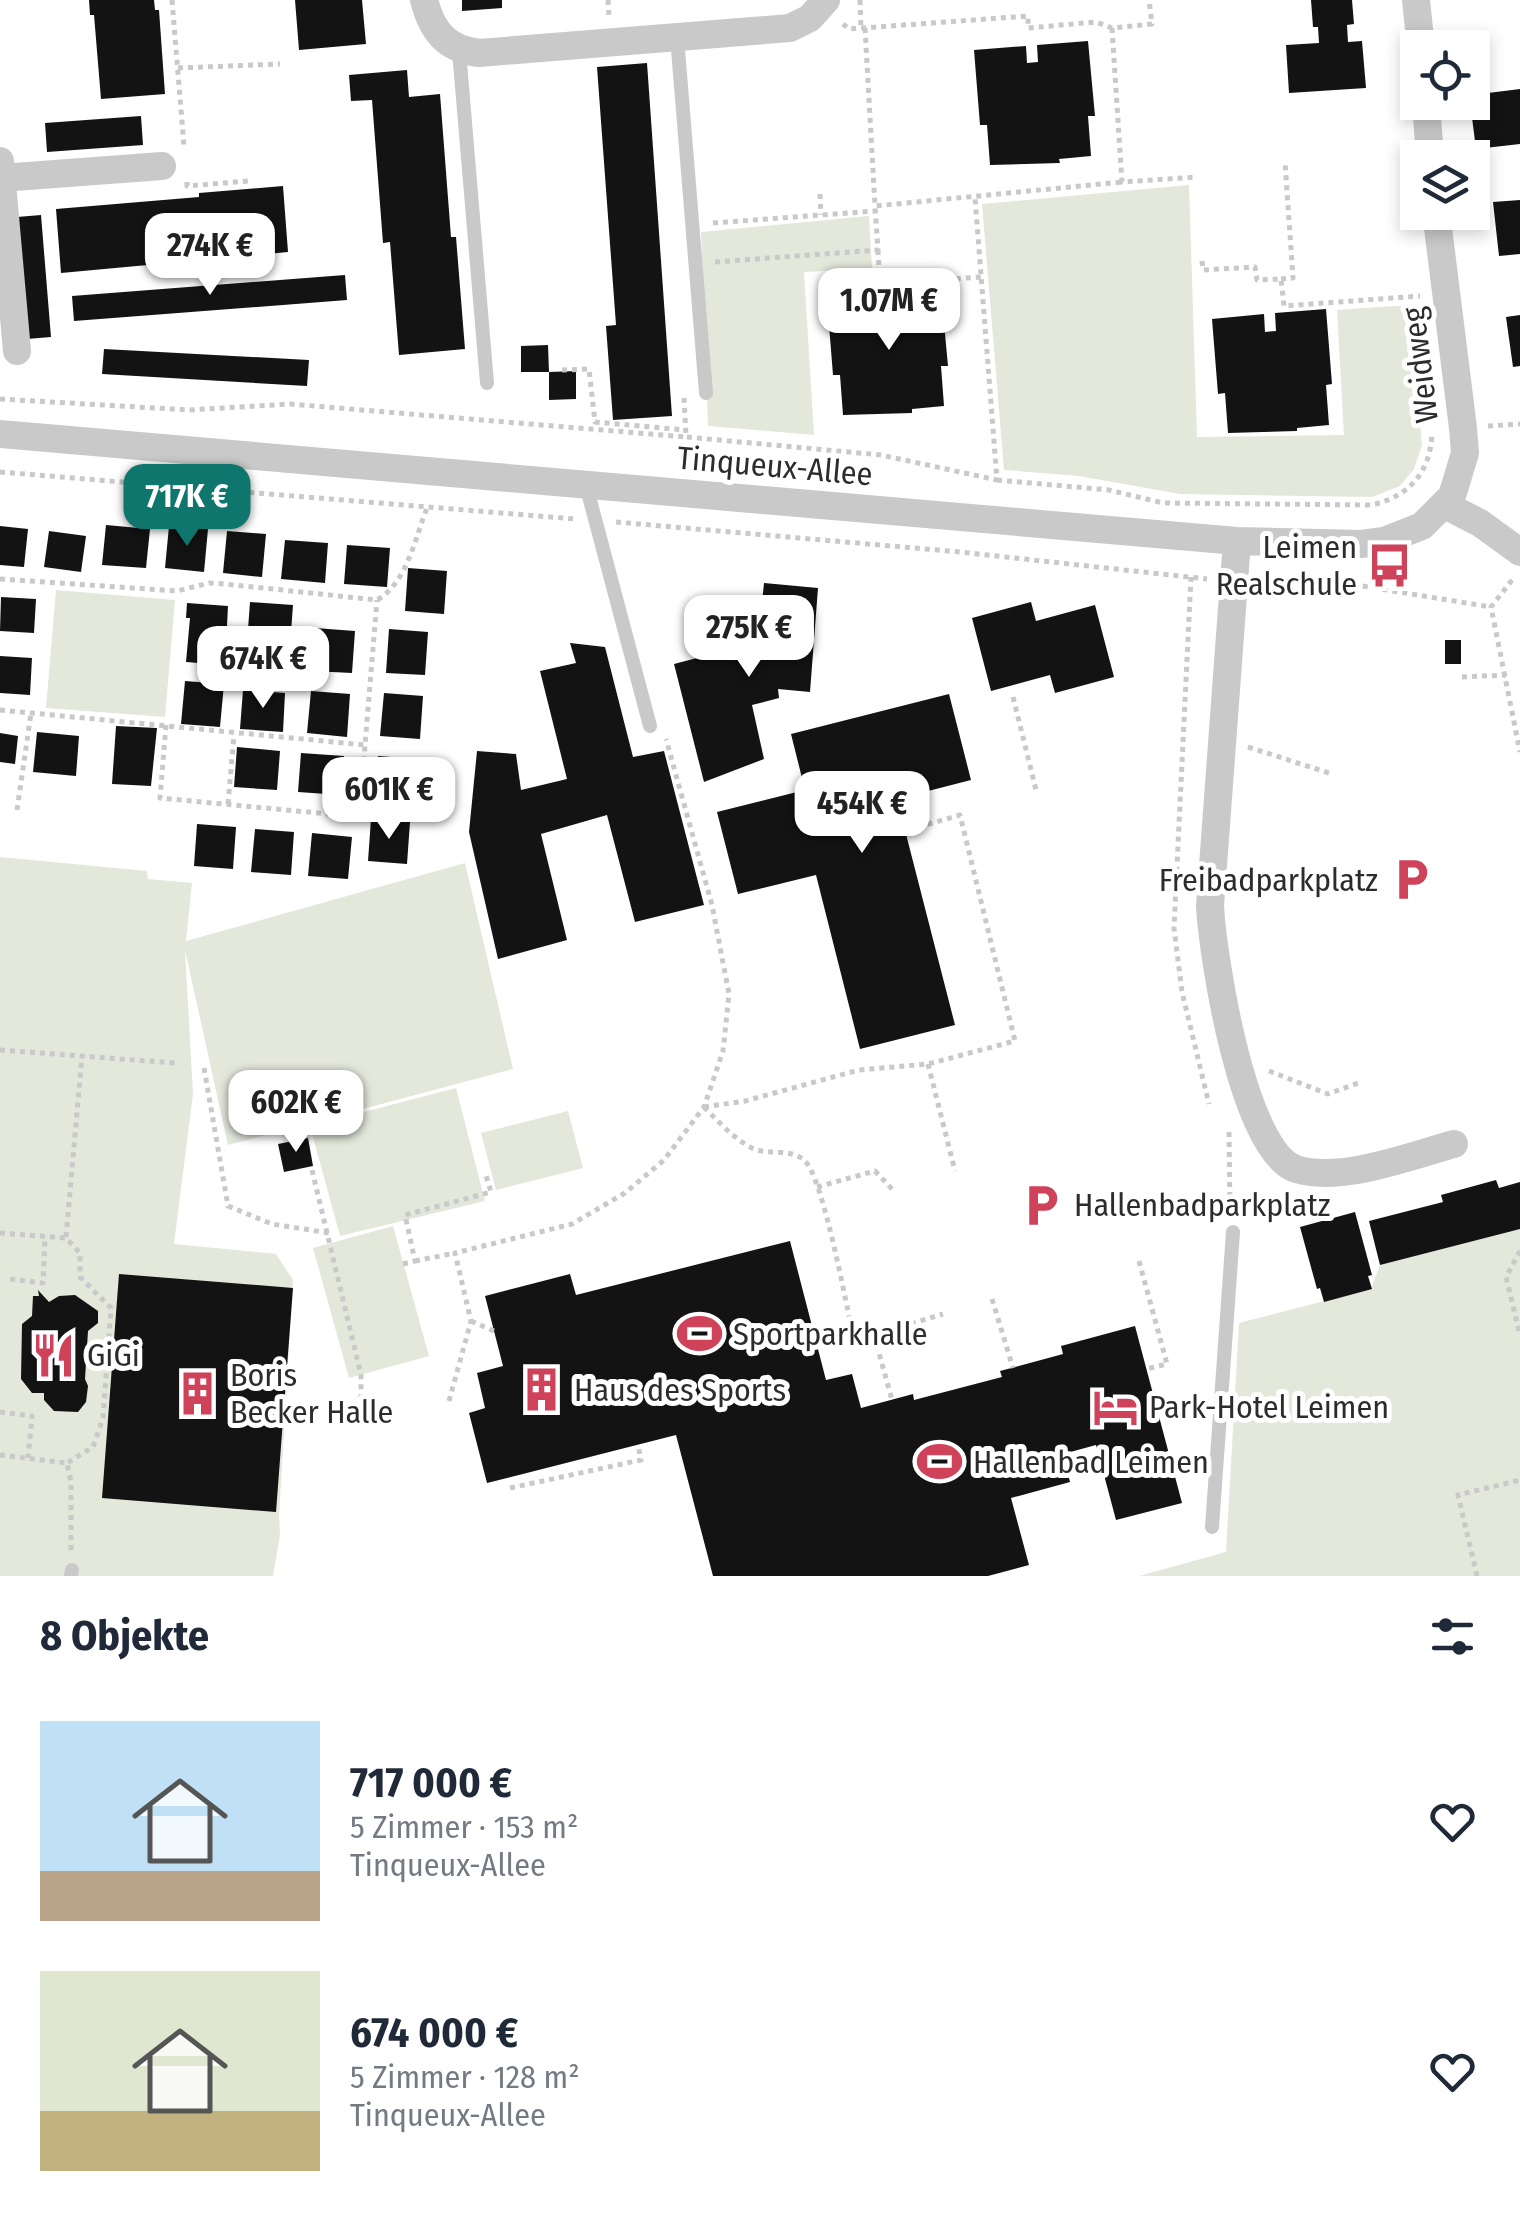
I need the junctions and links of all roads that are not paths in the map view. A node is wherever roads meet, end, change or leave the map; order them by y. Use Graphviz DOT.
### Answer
graph roads {
  1 [pos="424,0"];
  2 [pos="1416,0"];
  3 [pos="824,3"];
  4 [pos="1419,30"];
  5 [pos="677,37"];
  6 [pos="458,51"];
  7 [pos="0,162"];
  8 [pos="174,166"];
  9 [pos="1,178"];
  10 [pos="1438,230"];
  11 [pos="17,351"];
  12 [pos="487,383"];
  13 [pos="706,393"];
  14 [pos="0,434"];
  15 [pos="586,485"];
  16 [pos="1445,505"];
  17 [pos="1238,542"];
  18 [pos="1520,552"];
  19 [pos="650,726"];
  20 [pos="1454,1144"];
  21 [pos="1233,1232"];
  22 [pos="1212,1527"];
  1 -- 6 [label="street"];
  2 -- 4 [label="street"];
  3 -- 5 [label="street"];
  5 -- 6 [label="street"];
  5 -- 13 [label="lane"];
  6 -- 12 [label="lane"];
  7 -- 9 [label="street"];
  8 -- 9 [label="street"];
  9 -- 11 [label="street"];
  10 -- 16 [label="street, Weidweg"];
  14 -- 15 [label="street, Tinqueux-Allee"];
  15 -- 17 [label="street, Tinqueux-Allee"];
  15 -- 19 [label="lane"];
  16 -- 17 [label="street, Tinqueux-Allee"];
  16 -- 18 [label="street"];
  17 -- 20 [label="street"];
  21 -- 22 [label="lane"];
}
